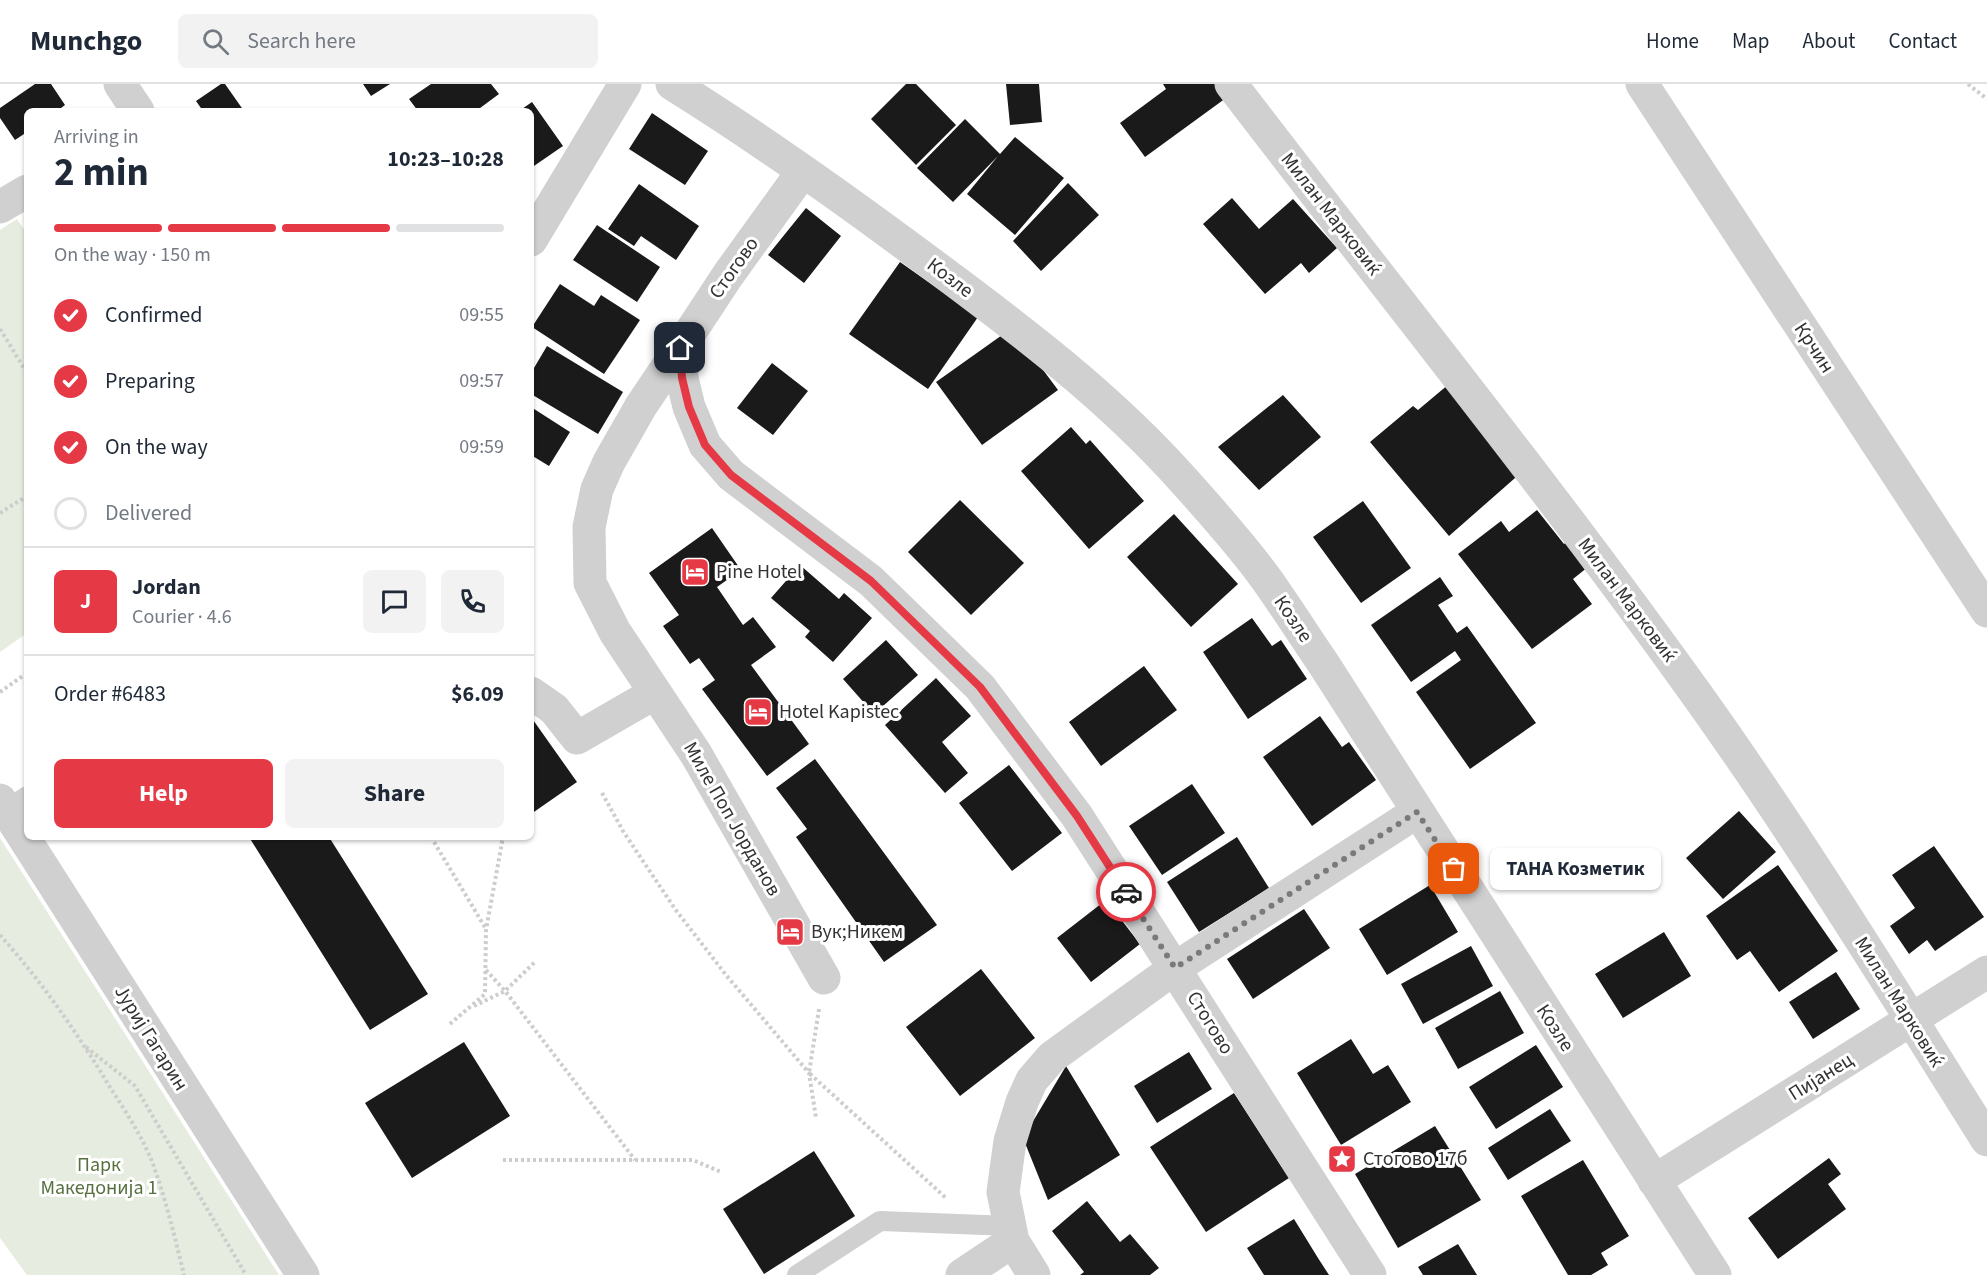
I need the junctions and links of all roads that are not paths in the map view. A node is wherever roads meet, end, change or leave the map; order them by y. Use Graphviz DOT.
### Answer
graph roads {
  1 [pos="120,84"];
  2 [pos="625,84"];
  3 [pos="672,84"];
  4 [pos="1231,84"];
  5 [pos="1642,84"];
  6 [pos="136,108"];
  7 [pos="803,171"];
  8 [pos="24,193"];
  9 [pos="0,207"];
  10 [pos="534,235"];
  11 [pos="680,348"];
  12 [pos="1987,611"];
  13 [pos="656,693"];
  14 [pos="534,695"];
  15 [pos="11,802"];
  16 [pos="1417,812"];
  17 [pos="24,823"];
  18 [pos="34,840"];
  19 [pos="1175,968"];
  20 [pos="1987,972"];
  21 [pos="824,978"];
  22 [pos="1912,1021"];
  23 [pos="1987,1140"];
  24 [pos="1654,1181"];
  25 [pos="1011,1234"];
  26 [pos="303,1275"];
  27 [pos="797,1275"];
  28 [pos="962,1275"];
  29 [pos="1034,1275"];
  30 [pos="1370,1275"];
  31 [pos="1715,1275"];
  1 -- 6 [label="street"];
  2 -- 10 [label="street"];
  3 -- 7 [label="street, Козле"];
  4 -- 22 [label="street, Милан Марковиќ"];
  5 -- 12 [label="street, Крчин"];
  7 -- 11 [label="street, Стогово"];
  7 -- 16 [label="street, Козле"];
  8 -- 9 [label="street"];
  11 -- 13 [label="street, Миле Поп Јорданов"];
  11 -- 19 [label="street, Стогово"];
  13 -- 14 [label="street"];
  13 -- 21 [label="street, Миле Поп Јорданов"];
  15 -- 17 [label="street, Јуриј Гагарин"];
  16 -- 19 [label="street"];
  16 -- 24 [label="street, Козле"];
  18 -- 26 [label="street, Јуриј Гагарин"];
  19 -- 25 [label="street"];
  19 -- 30 [label="street, Стогово"];
  20 -- 22 [label="street, Пијанец"];
  22 -- 23 [label="street, Милан Марковиќ"];
  22 -- 24 [label="street, Пијанец"];
  24 -- 31 [label="street, Козле"];
  25 -- 27 [label="lane"];
  25 -- 28 [label="street"];
  25 -- 29 [label="street"];
}
